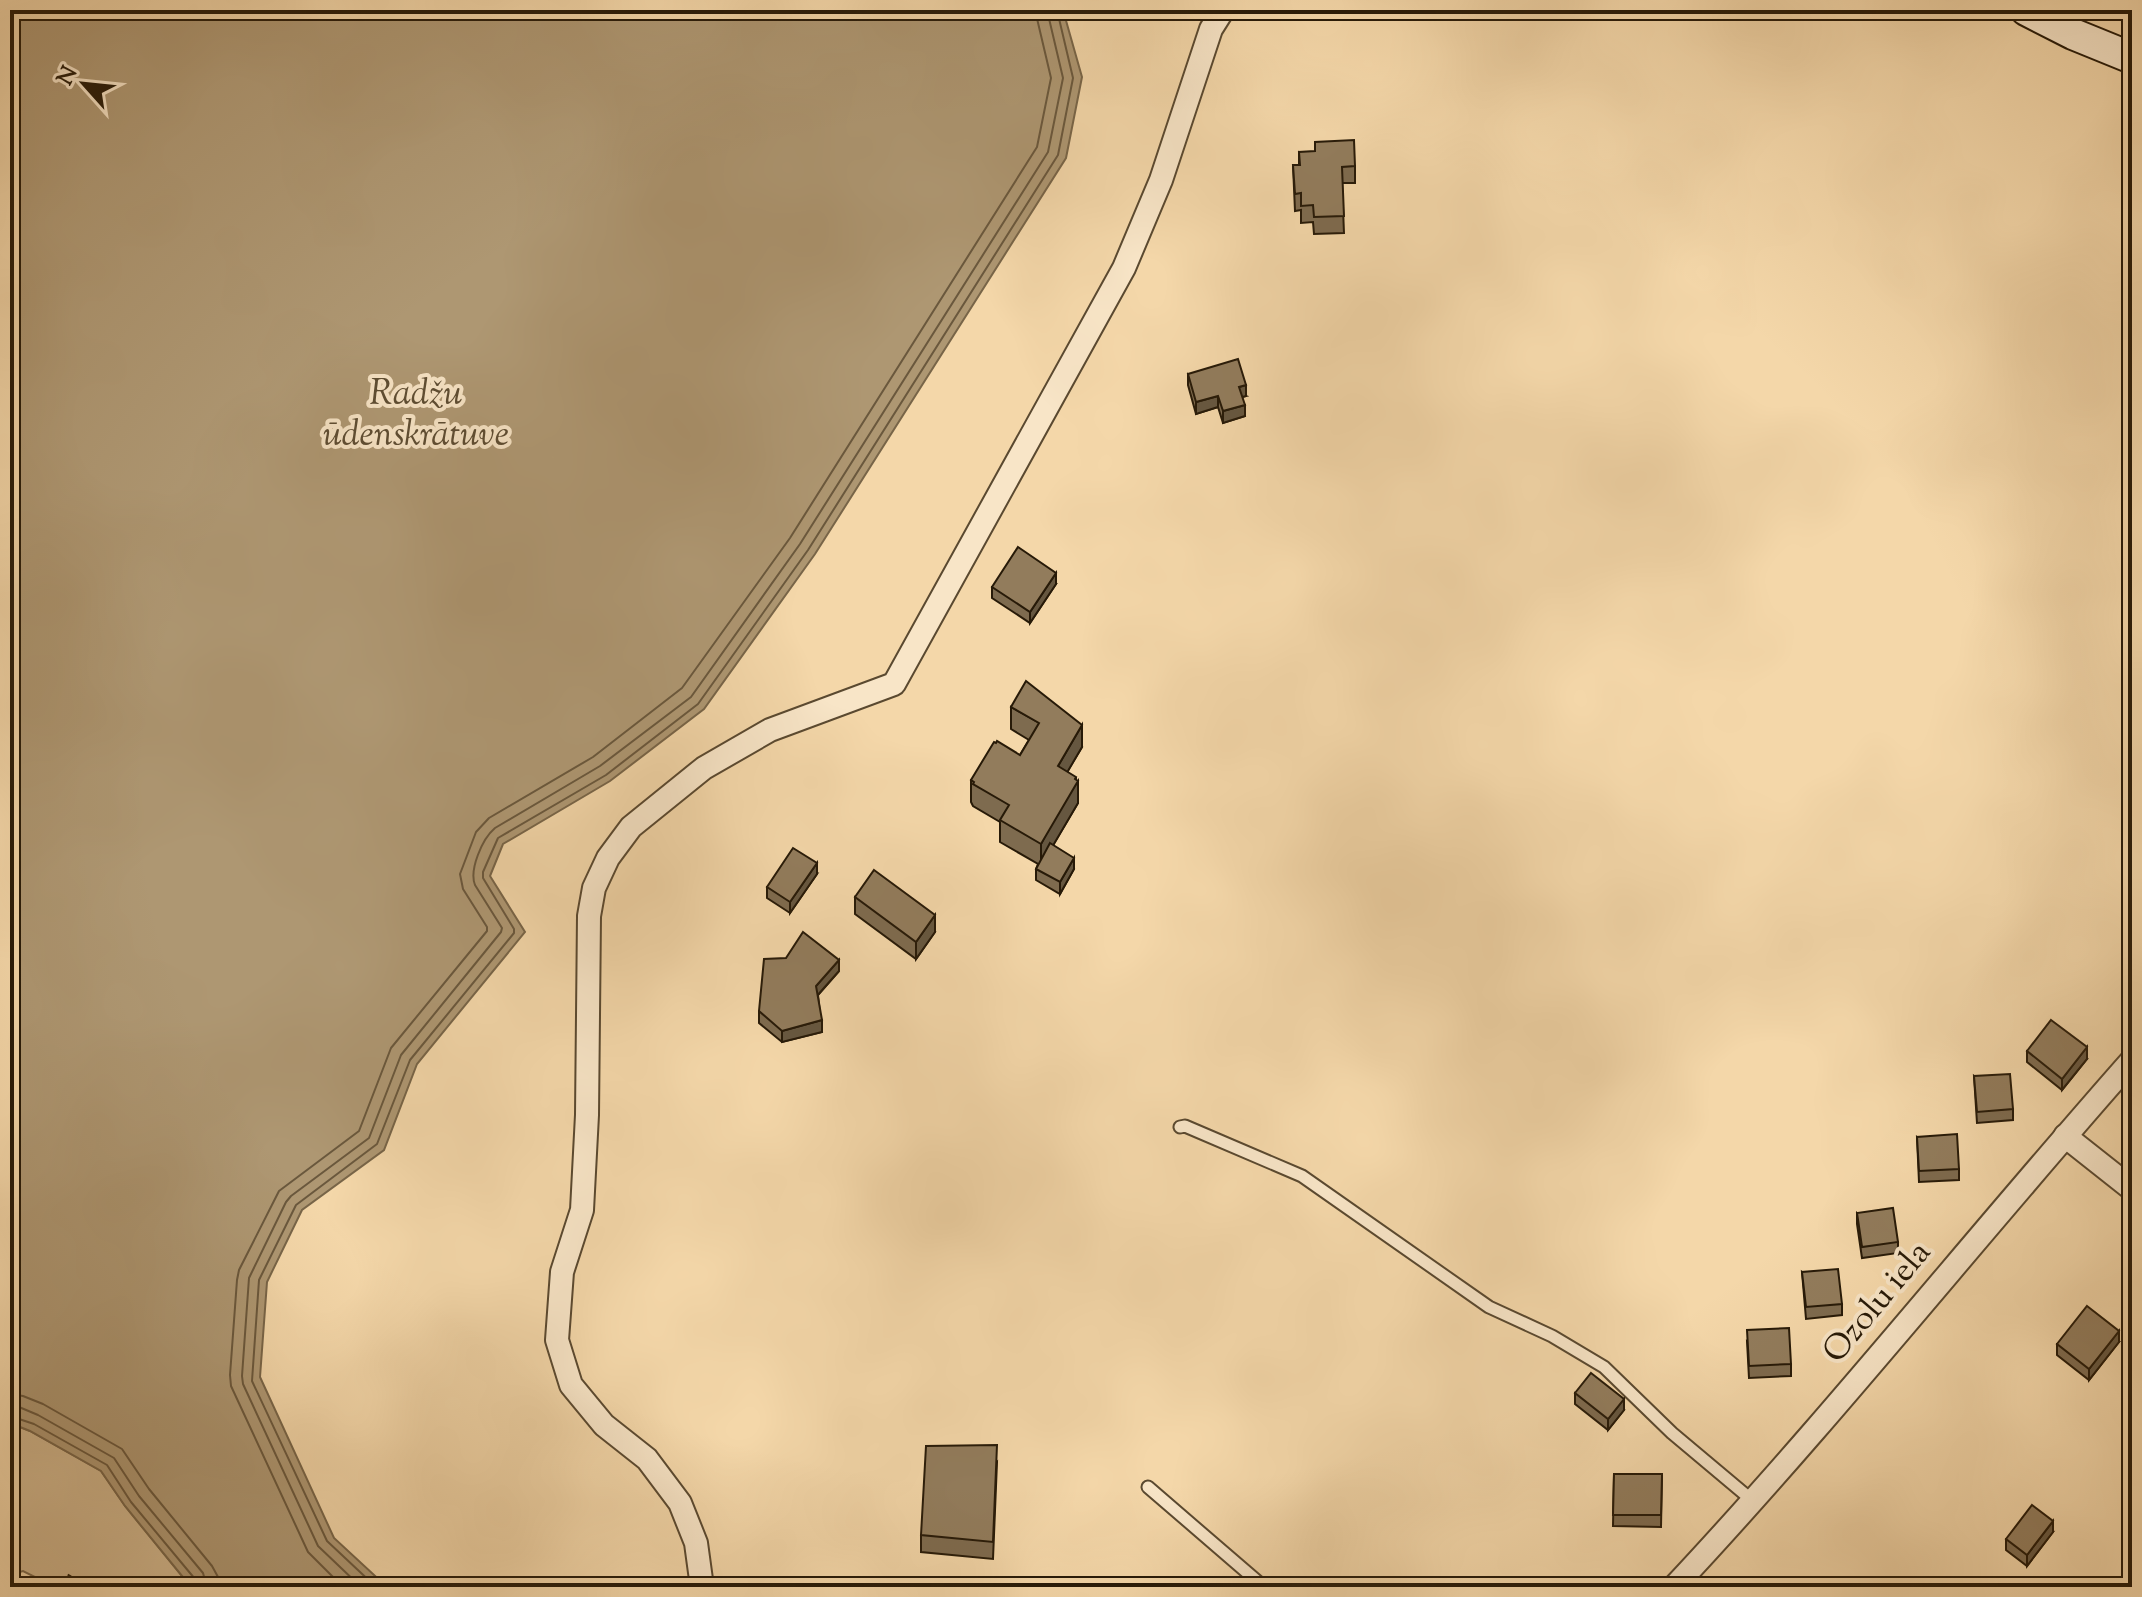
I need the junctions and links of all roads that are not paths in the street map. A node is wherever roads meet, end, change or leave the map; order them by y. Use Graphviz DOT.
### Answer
graph roads {
  1 [pos="1223,10"];
  2 [pos="2026,10"];
  3 [pos="2132,58"];
  4 [pos="2132,1060"];
  5 [pos="1180,1127"];
  6 [pos="2065,1136"];
  7 [pos="2132,1189"];
  8 [pos="1148,1487"];
  9 [pos="1754,1502"];
  10 [pos="702,1587"];
  11 [pos="1264,1587"];
  12 [pos="1674,1587"];
  1 -- 10 [label="street"];
  2 -- 3 [label="street"];
  4 -- 6 [label="street, Ozolu iela"];
  5 -- 9 [label="lane"];
  6 -- 7 [label="street"];
  6 -- 9 [label="street, Ozolu iela"];
  8 -- 11 [label="lane"];
  9 -- 12 [label="street, Ozolu iela"];
}
